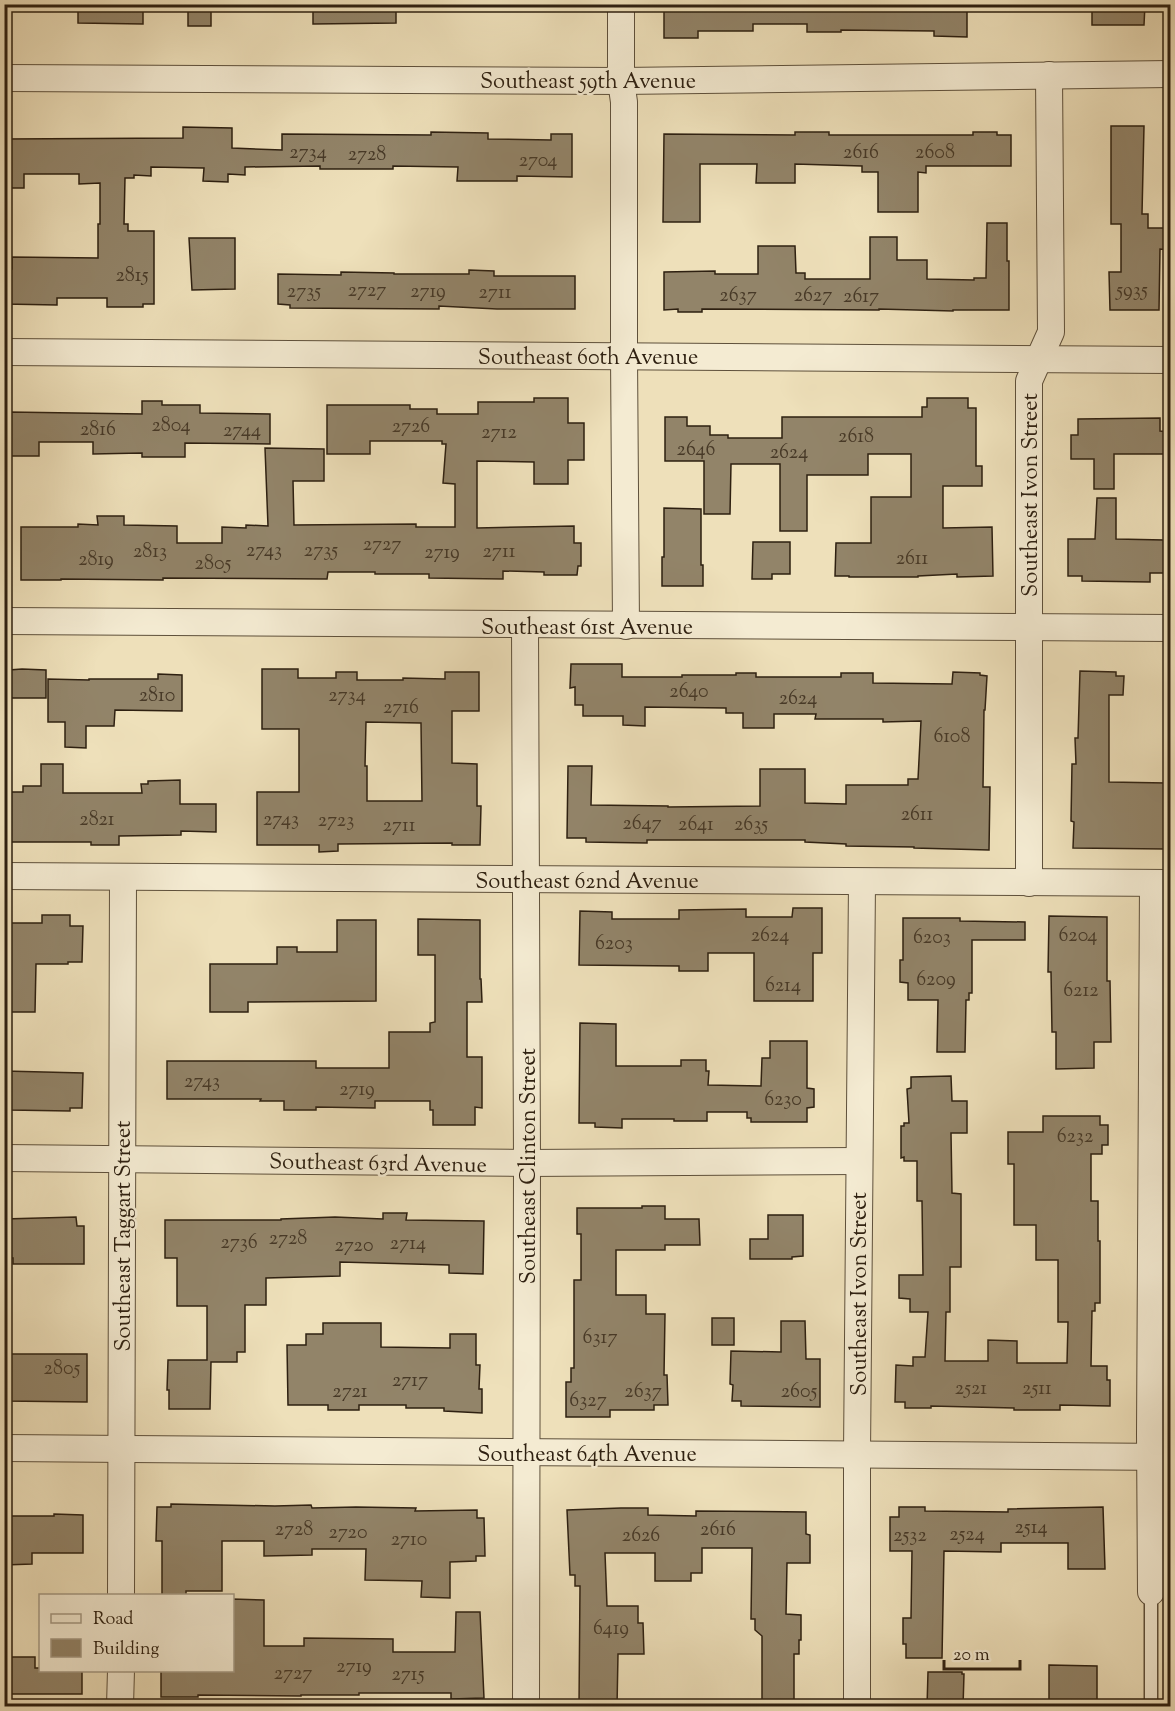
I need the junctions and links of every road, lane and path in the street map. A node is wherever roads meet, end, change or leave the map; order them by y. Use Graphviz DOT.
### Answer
graph roads {
  1 [pos="621,4"];
  2 [pos="1170,74"];
  3 [pos="1049,75"];
  4 [pos="4,78"];
  5 [pos="621,81"];
  6 [pos="4,352"];
  7 [pos="624,356"];
  8 [pos="1039,359"];
  9 [pos="1170,360"];
  10 [pos="4,621"];
  11 [pos="525,626"];
  12 [pos="626,626"];
  13 [pos="1029,627"];
  14 [pos="1170,628"];
  15 [pos="4,876"];
  16 [pos="123,877"];
  17 [pos="526,879"];
  18 [pos="862,882"];
  19 [pos="1029,883"];
  20 [pos="1162,883"];
  21 [pos="4,1158"];
  22 [pos="122,1159"];
  23 [pos="859,1161"];
  24 [pos="527,1163"];
  25 [pos="4,1448"];
  26 [pos="123,1449"];
  27 [pos="526,1452"];
  28 [pos="857,1454"];
  29 [pos="1160,1456"];
  30 [pos="1151,1592"];
  31 [pos="121,1594"];
  32 [pos="121,1672"];
  33 [pos="120,1707"];
  34 [pos="526,1707"];
  35 [pos="857,1707"];
  36 [pos="1151,1707"];
  1 -- 5 [label="street"];
  2 -- 3 [label="street, Southeast 59th Avenue"];
  3 -- 5 [label="street, Southeast 59th Avenue"];
  3 -- 8 [label="street, Southeast Ivon Street"];
  4 -- 5 [label="street, Southeast 59th Avenue"];
  5 -- 7 [label="street"];
  6 -- 7 [label="street, Southeast 60th Avenue"];
  7 -- 8 [label="street, Southeast 60th Avenue"];
  7 -- 12 [label="street"];
  8 -- 9 [label="street, Southeast 60th Avenue"];
  8 -- 13 [label="street, Southeast Ivon Street"];
  10 -- 11 [label="street, Southeast 61st Avenue"];
  11 -- 12 [label="street, Southeast 61st Avenue"];
  11 -- 17 [label="street, Southeast Clinton Street"];
  12 -- 13 [label="street, Southeast 61st Avenue"];
  13 -- 14 [label="street, Southeast 61st Avenue"];
  13 -- 19 [label="street, Southeast Ivon Street"];
  15 -- 16 [label="street, Southeast 62nd Avenue"];
  16 -- 17 [label="street, Southeast 62nd Avenue"];
  16 -- 22 [label="street, Southeast Taggart Street"];
  17 -- 18 [label="street, Southeast 62nd Avenue"];
  17 -- 24 [label="street, Southeast Clinton Street"];
  18 -- 19 [label="street, Southeast 62nd Avenue"];
  18 -- 23 [label="street, Southeast Ivon Street"];
  19 -- 20 [label="street, Southeast 62nd Avenue"];
  20 -- 29 [label="street"];
  21 -- 22 [label="street, Southeast 63rd Avenue"];
  22 -- 24 [label="street, Southeast 63rd Avenue"];
  22 -- 26 [label="street, Southeast Taggart Street"];
  23 -- 24 [label="street, Southeast 63rd Avenue"];
  23 -- 28 [label="street, Southeast Ivon Street"];
  24 -- 27 [label="street, Southeast Clinton Street"];
  25 -- 26 [label="street, Southeast 64th Avenue"];
  26 -- 27 [label="street, Southeast 64th Avenue"];
  26 -- 31 [label="street, Southeast Taggart Street"];
  27 -- 28 [label="street, Southeast 64th Avenue"];
  27 -- 34 [label="street, Southeast Clinton Street"];
  28 -- 29 [label="street, Southeast 64th Avenue"];
  28 -- 35 [label="street, Southeast Ivon Street"];
  29 -- 30 [label="street"];
  30 -- 36 [label="lane"];
  32 -- 33 [label="street"];
}
